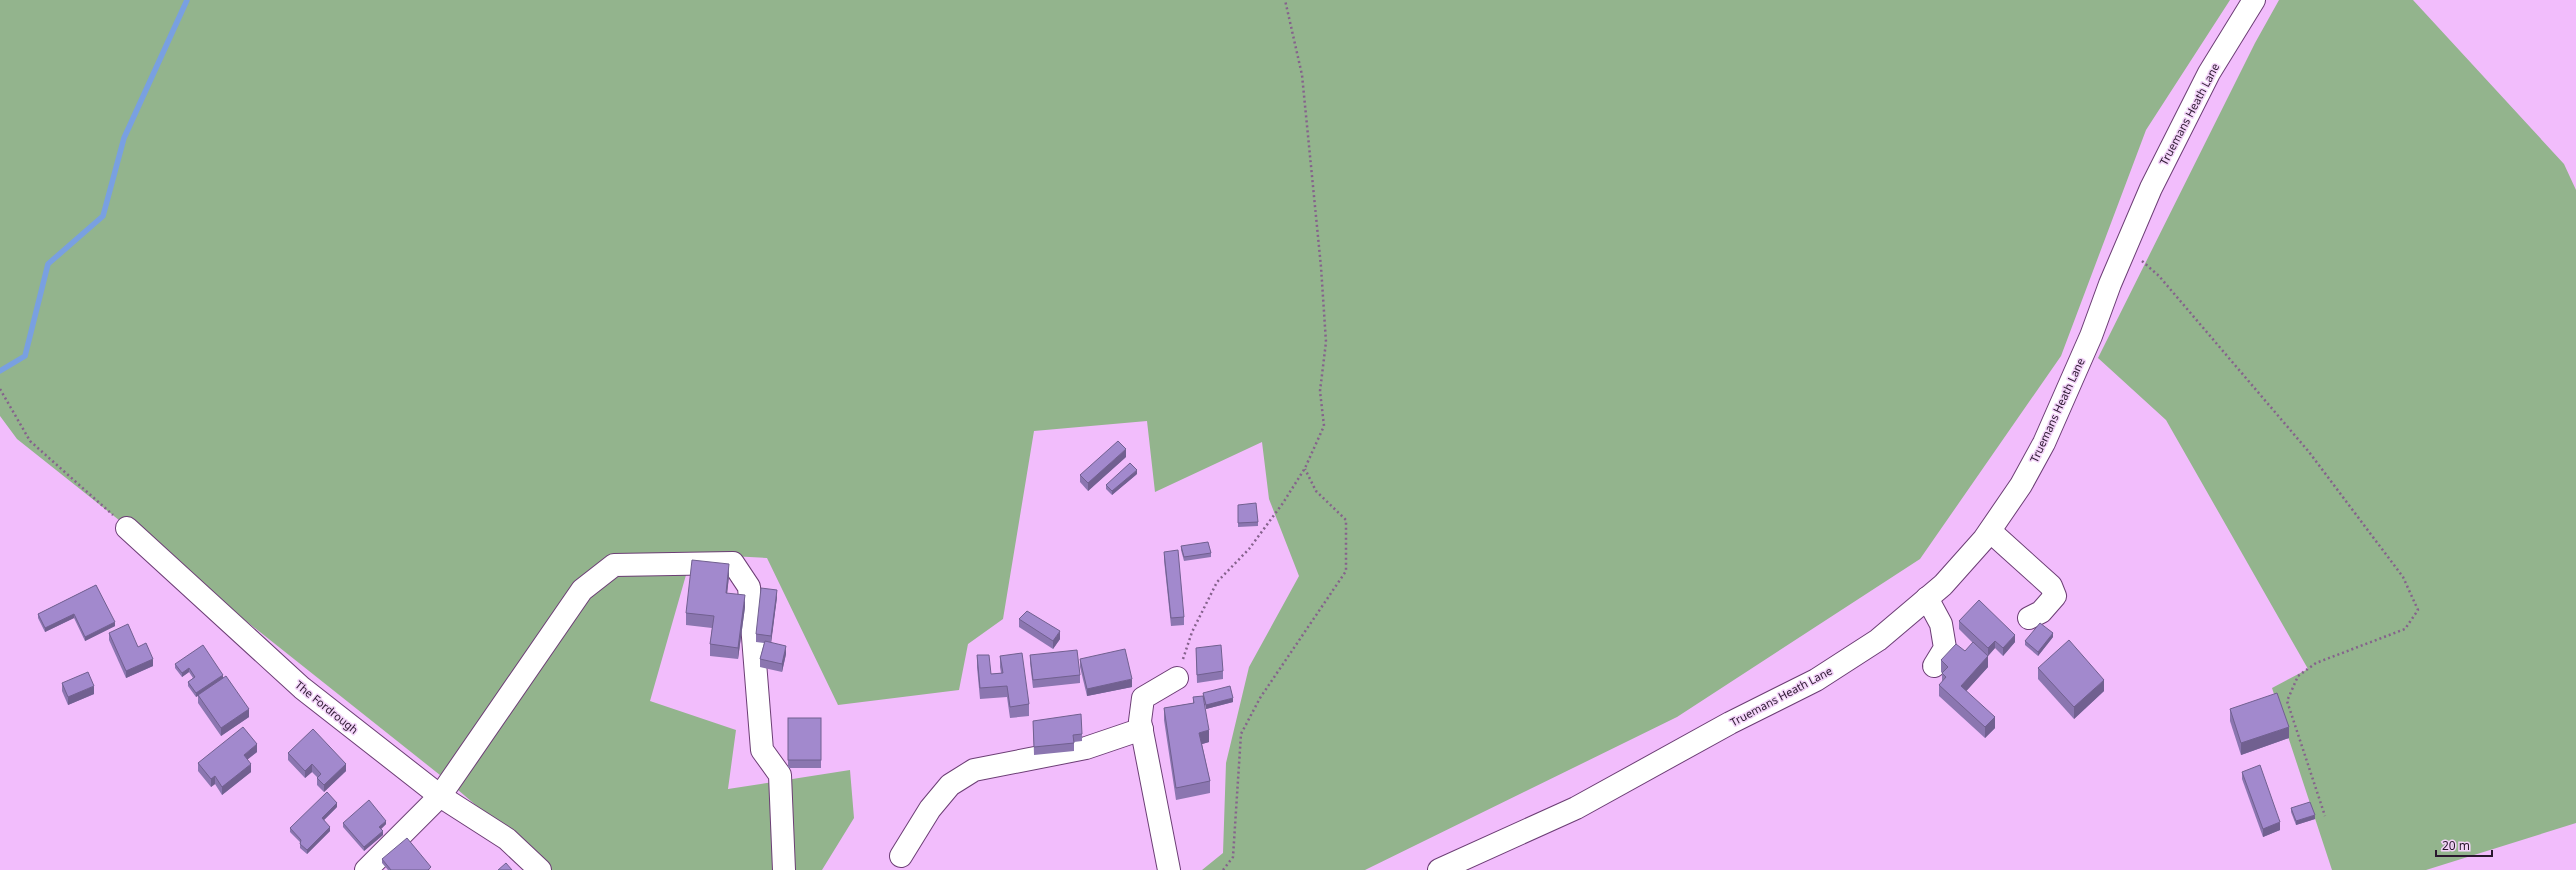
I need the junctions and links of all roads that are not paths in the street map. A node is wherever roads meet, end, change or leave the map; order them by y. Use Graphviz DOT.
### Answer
graph roads {
  1 [pos="2254,0"];
  2 [pos="128,528"];
  3 [pos="1990,531"];
  4 [pos="1927,598"];
  5 [pos="2029,618"];
  6 [pos="1934,666"];
  7 [pos="1176,678"];
  8 [pos="1142,729"];
  9 [pos="440,796"];
  10 [pos="901,856"];
  11 [pos="366,870"];
  12 [pos="540,870"];
  13 [pos="784,870"];
  14 [pos="1169,870"];
  15 [pos="1439,870"];
  1 -- 3 [label="street, Truemans Heath Lane"];
  2 -- 9 [label="street, The Fordrough"];
  3 -- 4 [label="street, Truemans Heath Lane"];
  3 -- 5 [label="street"];
  4 -- 6 [label="street"];
  4 -- 15 [label="street, Truemans Heath Lane"];
  7 -- 8 [label="street"];
  8 -- 10 [label="street"];
  8 -- 14 [label="street"];
  9 -- 11 [label="street"];
  9 -- 12 [label="street, The Fordrough"];
  9 -- 13 [label="street"];
}
